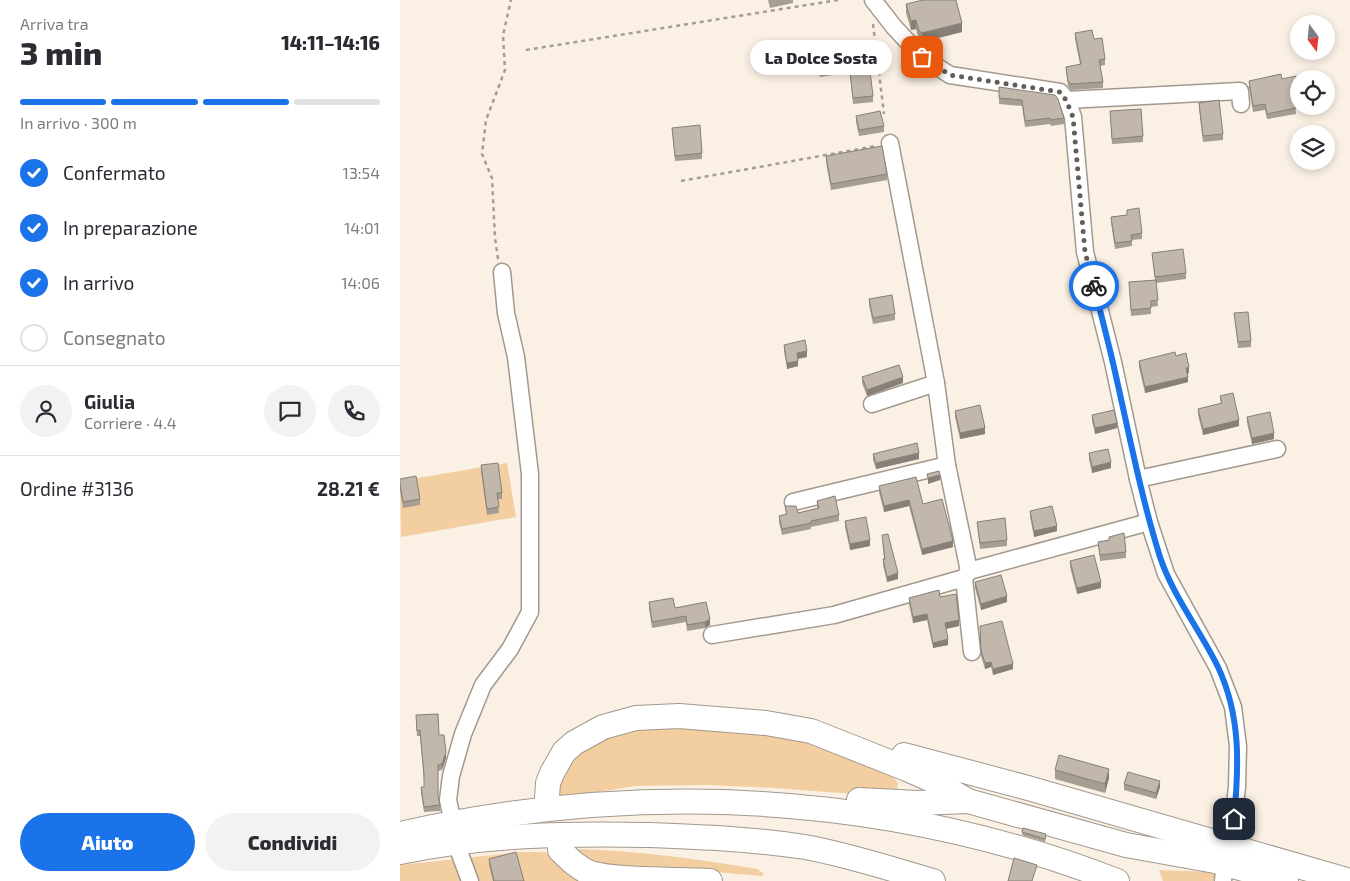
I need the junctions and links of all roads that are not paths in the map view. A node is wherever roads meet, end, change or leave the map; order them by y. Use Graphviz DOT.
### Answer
graph roads {
  1 [pos="873,0"];
  2 [pos="1066,100"];
  3 [pos="1241,104"];
  4 [pos="890,143"];
  5 [pos="502,272"];
  6 [pos="936,383"];
  7 [pos="872,404"];
  8 [pos="1276,450"];
  9 [pos="947,465"];
  10 [pos="1138,479"];
  11 [pos="793,502"];
  12 [pos="1149,522"];
  13 [pos="966,574"];
  14 [pos="712,635"];
  15 [pos="972,652"];
  16 [pos="811,731"];
  17 [pos="547,797"];
  18 [pos="968,801"];
  19 [pos="614,803"];
  20 [pos="451,814"];
  21 [pos="400,834"];
  22 [pos="1231,838"];
  23 [pos="560,850"];
  24 [pos="400,852"];
  25 [pos="460,854"];
  26 [pos="470,881"];
  27 [pos="710,881"];
  28 [pos="933,881"];
  29 [pos="1118,881"];
  30 [pos="1286,881"];
  31 [pos="1350,881"];
  1 -- 2 [label="street"];
  2 -- 3 [label="street"];
  2 -- 10 [label="street"];
  4 -- 6 [label="street"];
  5 -- 20 [label="street"];
  6 -- 7 [label="street"];
  6 -- 9 [label="street"];
  8 -- 10 [label="street"];
  9 -- 11 [label="street"];
  9 -- 13 [label="street"];
  10 -- 12 [label="street"];
  12 -- 13 [label="street"];
  12 -- 22 [label="street"];
  13 -- 14 [label="street"];
  13 -- 15 [label="street"];
  16 -- 17 [label="highway"];
  16 -- 18 [label="highway"];
  16 -- 31 [label="highway"];
  18 -- 19 [label="highway"];
  18 -- 30 [label="highway"];
  19 -- 21 [label="highway"];
  19 -- 29 [label="highway"];
  23 -- 27 [label="highway"];
  24 -- 28 [label="highway"];
  25 -- 26 [label="street"];
}
